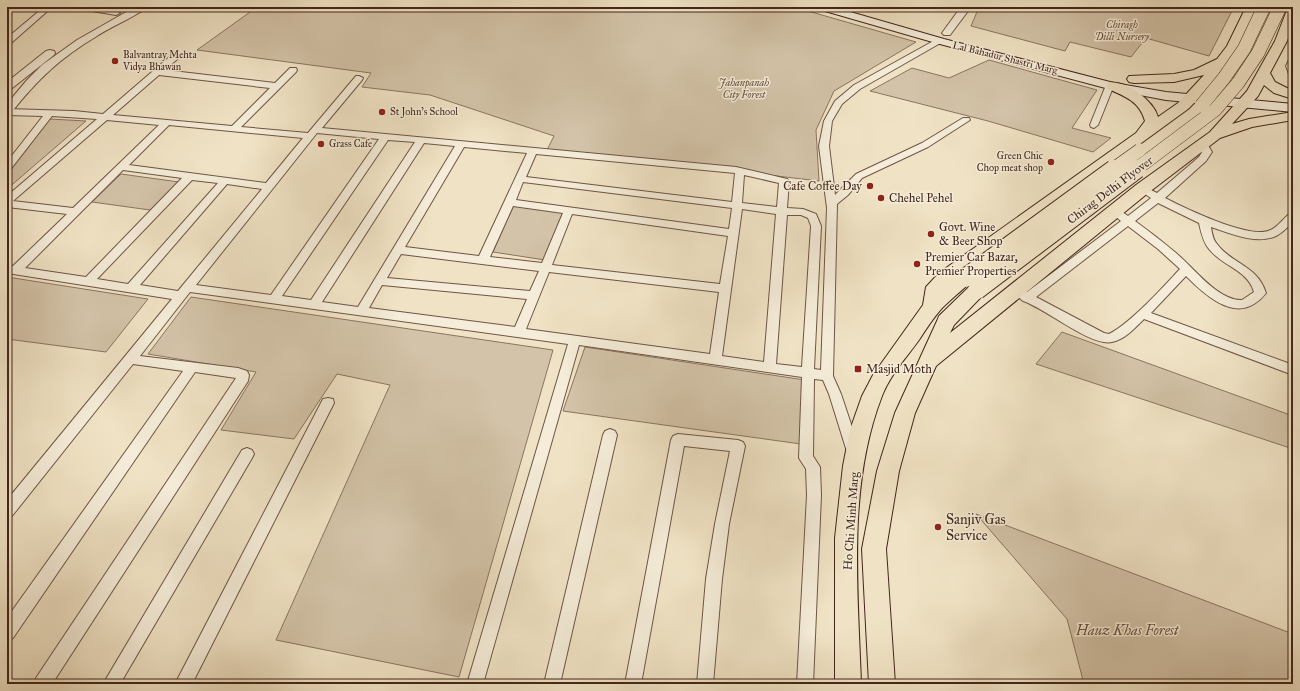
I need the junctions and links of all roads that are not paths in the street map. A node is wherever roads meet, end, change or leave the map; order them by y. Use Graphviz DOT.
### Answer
graph roads {
  1 [pos="48,7"];
  2 [pos="80,7"];
  3 [pos="128,7"];
  4 [pos="142,7"];
  5 [pos="822,7"];
  6 [pos="856,7"];
  7 [pos="966,7"];
  8 [pos="1252,7"];
  9 [pos="1264,7"];
  10 [pos="1280,7"];
  11 [pos="1293,10"];
  12 [pos="116,13"];
  13 [pos="943,37"];
  14 [pos="7,42"];
  15 [pos="177,55"];
  16 [pos="1222,61"];
  17 [pos="293,70"];
  18 [pos="157,72"];
  19 [pos="1264,73"];
  20 [pos="359,78"];
  21 [pos="1130,78"];
  22 [pos="1111,82"];
  23 [pos="276,86"];
  24 [pos="7,88"];
  25 [pos="1201,88"];
  26 [pos="1293,96"];
  27 [pos="1191,98"];
  28 [pos="1249,98"];
  29 [pos="1293,108"];
  30 [pos="7,111"];
  31 [pos="50,112"];
  32 [pos="1293,116"];
  33 [pos="104,117"];
  34 [pos="966,120"];
  35 [pos="167,122"];
  36 [pos="1094,125"];
  37 [pos="234,129"];
  38 [pos="312,133"];
  39 [pos="385,137"];
  40 [pos="1138,139"];
  41 [pos="1209,139"];
  42 [pos="421,140"];
  43 [pos="461,144"];
  44 [pos="533,151"];
  45 [pos="1102,166"];
  46 [pos="121,167"];
  47 [pos="7,168"];
  48 [pos="740,171"];
  49 [pos="190,176"];
  50 [pos="521,179"];
  51 [pos="225,181"];
  52 [pos="270,187"];
  53 [pos="1142,188"];
  54 [pos="1158,198"];
  55 [pos="7,201"];
  56 [pos="510,202"];
  57 [pos="832,203"];
  58 [pos="7,204"];
  59 [pos="737,206"];
  60 [pos="569,210"];
  61 [pos="781,211"];
  62 [pos="76,212"];
  63 [pos="1121,216"];
  64 [pos="1293,216"];
  65 [pos="1204,221"];
  66 [pos="733,233"];
  67 [pos="398,250"];
  68 [pos="483,260"];
  69 [pos="546,268"];
  70 [pos="11,270"];
  71 [pos="1186,270"];
  72 [pos="380,281"];
  73 [pos="88,282"];
  74 [pos="971,284"];
  75 [pos="132,288"];
  76 [pos="725,289"];
  77 [pos="184,292"];
  78 [pos="1021,294"];
  79 [pos="534,296"];
  80 [pos="274,299"];
  81 [pos="314,305"];
  82 [pos="932,308"];
  83 [pos="361,311"];
  84 [pos="1142,314"];
  85 [pos="519,332"];
  86 [pos="575,340"];
  87 [pos="129,360"];
  88 [pos="715,360"];
  89 [pos="927,362"];
  90 [pos="192,367"];
  91 [pos="770,368"];
  92 [pos="1293,370"];
  93 [pos="808,373"];
  94 [pos="827,376"];
  95 [pos="328,403"];
  96 [pos="610,435"];
  97 [pos="247,454"];
  98 [pos="856,458"];
  99 [pos="7,511"];
  100 [pos="7,632"];
  101 [pos="42,684"];
  102 [pos="111,684"];
  103 [pos="183,684"];
  104 [pos="476,684"];
  105 [pos="552,684"];
  106 [pos="634,684"];
  107 [pos="705,684"];
  108 [pos="805,684"];
  109 [pos="848,684"];
  110 [pos="882,684"];
  1 -- 14 [label="street"];
  2 -- 12 [label="street"];
  3 -- 12 [label="street"];
  4 -- 30 [label="street"];
  5 -- 13 [label="main road, Lal Bahadur Shastri Marg"];
  6 -- 13 [label="main road, Lal Bahadur Shastri Marg"];
  7 -- 13 [label="street"];
  8 -- 16 [label="main road"];
  9 -- 74 [label="main road, Chirag Delhi Flyover, bridge"];
  10 -- 11 [label="main road"];
  10 -- 74 [label="main road, Chirag Delhi Flyover, bridge"];
  11 -- 19 [label="main road"];
  12 -- 24 [label="street"];
  13 -- 22 [label="main road, Lal Bahadur Shastri Marg"];
  13 -- 57 [label="street"];
  15 -- 18 [label="street"];
  16 -- 21 [label="main road"];
  16 -- 25 [label="main road"];
  17 -- 23 [label="street"];
  18 -- 23 [label="street"];
  18 -- 33 [label="street"];
  19 -- 26 [label="main road"];
  19 -- 28 [label="main road"];
  20 -- 38 [label="street"];
  21 -- 25 [label="main road"];
  22 -- 27 [label="main road, Lal Bahadur Shastri Marg"];
  22 -- 36 [label="street"];
  22 -- 40 [label="main road"];
  23 -- 37 [label="street"];
  25 -- 27 [label="main road"];
  25 -- 28 [label="main road"];
  26 -- 28 [label="main road"];
  27 -- 28 [label="main road, Lal Bahadur Shastri Marg"];
  27 -- 40 [label="main road"];
  28 -- 29 [label="main road"];
  28 -- 41 [label="main road"];
  30 -- 31 [label="street"];
  31 -- 33 [label="street"];
  31 -- 47 [label="street"];
  32 -- 41 [label="main road"];
  33 -- 35 [label="street"];
  33 -- 55 [label="street"];
  34 -- 57 [label="street"];
  35 -- 37 [label="street"];
  35 -- 46 [label="street"];
  37 -- 38 [label="street"];
  38 -- 39 [label="street"];
  38 -- 52 [label="street"];
  39 -- 42 [label="street"];
  39 -- 80 [label="street"];
  40 -- 45 [label="main road"];
  41 -- 53 [label="main road"];
  41 -- 54 [label="street"];
  42 -- 43 [label="street"];
  42 -- 81 [label="street"];
  43 -- 44 [label="street"];
  43 -- 67 [label="street"];
  44 -- 48 [label="street"];
  44 -- 50 [label="street"];
  45 -- 53 [label="main road"];
  45 -- 82 [label="main road"];
  46 -- 49 [label="street"];
  46 -- 62 [label="street"];
  48 -- 59 [label="street"];
  48 -- 61 [label="street"];
  49 -- 51 [label="street"];
  49 -- 73 [label="street"];
  50 -- 56 [label="street"];
  50 -- 59 [label="street"];
  51 -- 52 [label="street"];
  51 -- 75 [label="street"];
  52 -- 77 [label="street"];
  53 -- 54 [label="street"];
  53 -- 63 [label="main road"];
  54 -- 63 [label="street"];
  54 -- 65 [label="street"];
  56 -- 60 [label="street"];
  56 -- 68 [label="street"];
  57 -- 94 [label="street"];
  58 -- 62 [label="street"];
  59 -- 61 [label="street"];
  59 -- 66 [label="street"];
  60 -- 66 [label="street"];
  60 -- 69 [label="street"];
  61 -- 91 [label="street"];
  61 -- 93 [label="street"];
  62 -- 70 [label="street"];
  63 -- 71 [label="street"];
  63 -- 78 [label="main road"];
  64 -- 65 [label="street"];
  65 -- 71 [label="street"];
  66 -- 76 [label="street"];
  67 -- 68 [label="street"];
  67 -- 72 [label="street"];
  68 -- 69 [label="street"];
  69 -- 76 [label="street"];
  69 -- 79 [label="street"];
  70 -- 73 [label="street"];
  71 -- 84 [label="street"];
  72 -- 79 [label="street"];
  72 -- 83 [label="street"];
  73 -- 75 [label="street"];
  74 -- 82 [label="main road, Chirag Delhi Flyover"];
  74 -- 89 [label="main road, Chirag Delhi Flyover"];
  75 -- 77 [label="street"];
  76 -- 88 [label="street"];
  77 -- 80 [label="street"];
  77 -- 87 [label="street"];
  78 -- 84 [label="street"];
  78 -- 89 [label="main road"];
  79 -- 85 [label="street"];
  80 -- 81 [label="street"];
  81 -- 83 [label="street"];
  82 -- 98 [label="main road, Ho Chi Minh Marg"];
  83 -- 85 [label="street"];
  84 -- 92 [label="street"];
  85 -- 86 [label="street"];
  86 -- 88 [label="street"];
  86 -- 104 [label="street"];
  87 -- 90 [label="street"];
  87 -- 99 [label="street"];
  88 -- 91 [label="street"];
  89 -- 110 [label="main road, Ho Chi Minh Marg"];
  90 -- 100 [label="street"];
  90 -- 101 [label="street"];
  91 -- 93 [label="street"];
  93 -- 94 [label="street"];
  93 -- 108 [label="street"];
  94 -- 98 [label="street"];
  95 -- 103 [label="street"];
  96 -- 105 [label="street"];
  97 -- 102 [label="street"];
  98 -- 109 [label="main road, Ho Chi Minh Marg"];
  106 -- 107 [label="street"];
}
